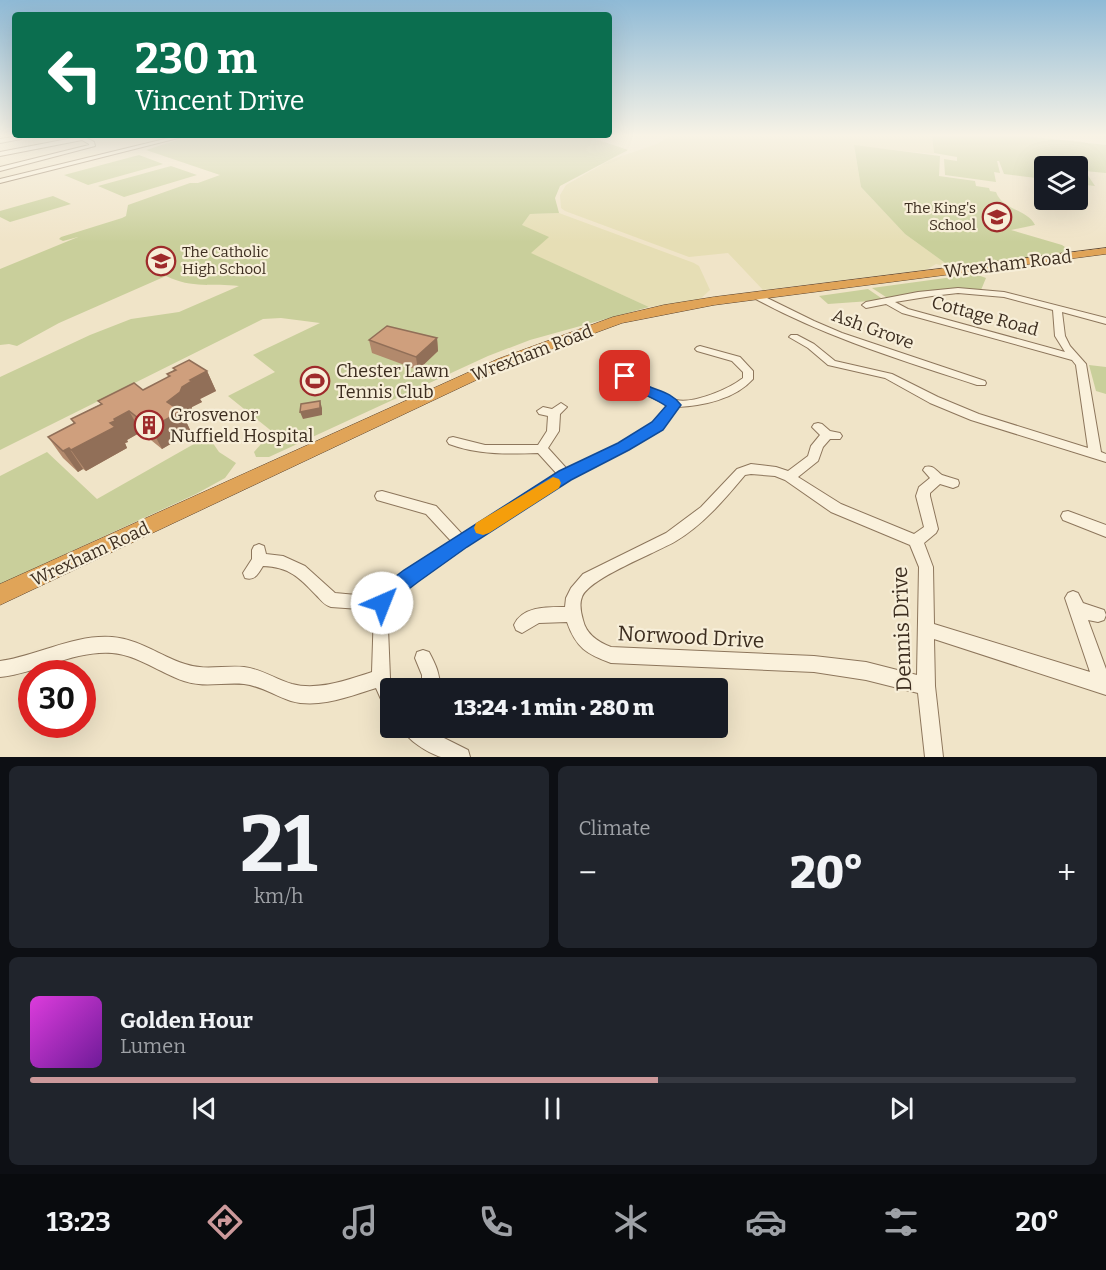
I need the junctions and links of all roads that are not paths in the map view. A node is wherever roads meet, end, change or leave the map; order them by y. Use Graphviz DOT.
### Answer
graph roads {
  1 [pos="40,171"];
  2 [pos="0,181"];
  3 [pos="1106,251"];
  4 [pos="757,296"];
  5 [pos="887,301"];
  6 [pos="866,305"];
  7 [pos="1057,310"];
  8 [pos="1106,321"];
  9 [pos="801,338"];
  10 [pos="700,349"];
  11 [pos="1076,358"];
  12 [pos="612,378"];
  13 [pos="981,383"];
  14 [pos="674,405"];
  15 [pos="552,411"];
  16 [pos="827,433"];
  17 [pos="442,448"];
  18 [pos="541,449"];
  19 [pos="1101,456"];
  20 [pos="565,475"];
  21 [pos="789,477"];
  22 [pos="940,477"];
  23 [pos="382,496"];
  24 [pos="1073,514"];
  25 [pos="1106,531"];
  26 [pos="460,542"];
  27 [pos="916,542"];
  28 [pos="256,561"];
  29 [pos="0,595"];
  30 [pos="382,603"];
  31 [pos="573,615"];
  32 [pos="1098,615"];
  33 [pos="522,625"];
  34 [pos="927,629"];
  35 [pos="423,658"];
  36 [pos="0,669"];
  37 [pos="380,678"];
  38 [pos="381,678"];
  39 [pos="431,678"];
  40 [pos="926,686"];
  41 [pos="1105,686"];
  42 [pos="425,738"];
  43 [pos="462,757"];
  44 [pos="933,757"];
  1 -- 2 [label="street"];
  3 -- 4 [label="highway, Wrexham Road"];
  4 -- 13 [label="street, Ash Grove"];
  4 -- 29 [label="highway, Wrexham Road"];
  5 -- 6 [label="street"];
  5 -- 7 [label="street"];
  5 -- 11 [label="street, Cottage Road"];
  7 -- 8 [label="street"];
  7 -- 11 [label="street"];
  9 -- 19 [label="street"];
  10 -- 14 [label="street"];
  11 -- 19 [label="street"];
  12 -- 14 [label="street"];
  14 -- 20 [label="street"];
  15 -- 18 [label="street"];
  16 -- 21 [label="street"];
  17 -- 18 [label="street"];
  18 -- 20 [label="street"];
  20 -- 26 [label="street"];
  21 -- 27 [label="street"];
  21 -- 31 [label="street"];
  22 -- 27 [label="street, Dennis Drive"];
  23 -- 26 [label="street"];
  24 -- 25 [label="street"];
  26 -- 30 [label="street"];
  27 -- 34 [label="street, Dennis Drive"];
  28 -- 30 [label="street"];
  30 -- 38 [label="street"];
  31 -- 33 [label="street"];
  31 -- 40 [label="street, Norwood Drive"];
  32 -- 41 [label="street"];
  34 -- 40 [label="street, Dennis Drive"];
  34 -- 41 [label="street"];
  35 -- 39 [label="street"];
  36 -- 37 [label="street"];
  40 -- 44 [label="street, Dennis Drive"];
  42 -- 43 [label="street"];
}
